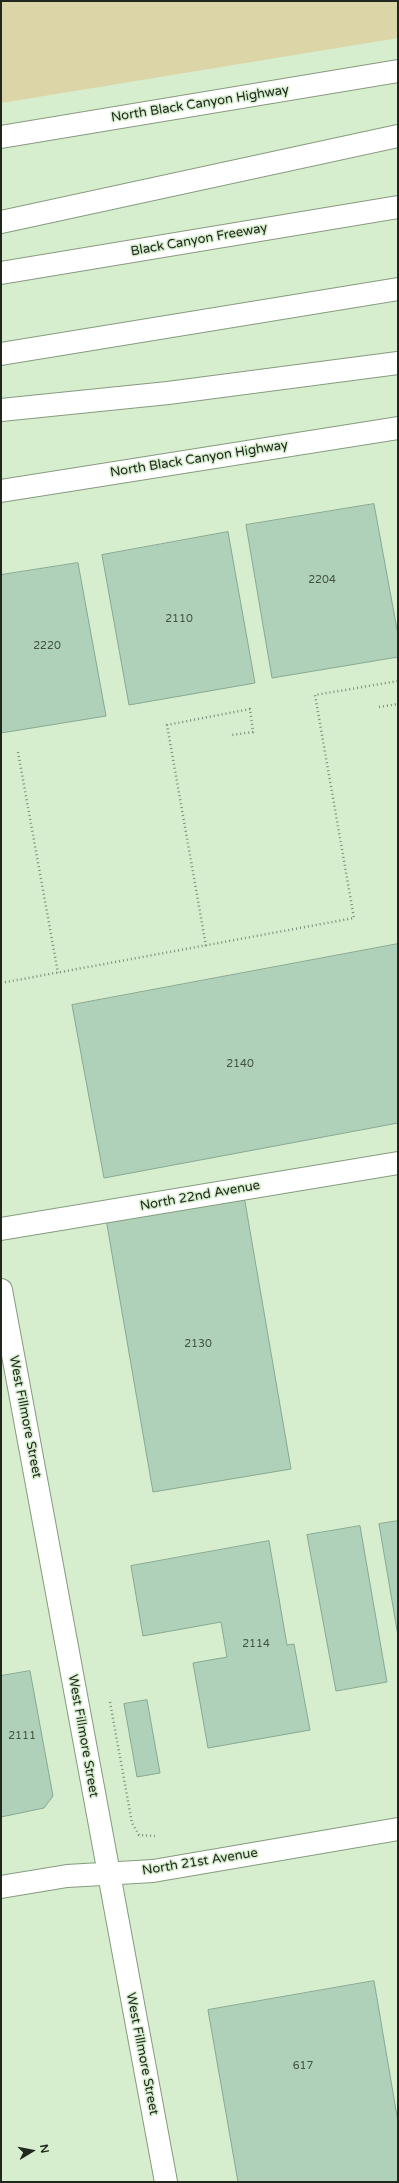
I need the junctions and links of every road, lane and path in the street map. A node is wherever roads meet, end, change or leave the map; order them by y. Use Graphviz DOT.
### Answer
graph roads {
  1 [pos="398,71"];
  2 [pos="398,136"];
  3 [pos="1,137"];
  4 [pos="398,207"];
  5 [pos="1,222"];
  6 [pos="1,273"];
  7 [pos="398,289"];
  8 [pos="1,354"];
  9 [pos="398,363"];
  10 [pos="1,410"];
  11 [pos="398,428"];
  12 [pos="1,491"];
  13 [pos="398,681"];
  14 [pos="398,704"];
  15 [pos="379,707"];
  16 [pos="232,735"];
  17 [pos="18,752"];
  18 [pos="206,946"];
  19 [pos="58,973"];
  20 [pos="1,983"];
  21 [pos="398,1163"];
  22 [pos="1,1229"];
  23 [pos="1,1290"];
  24 [pos="110,1702"];
  25 [pos="398,1829"];
  26 [pos="139,1835"];
  27 [pos="136,1836"];
  28 [pos="155,1836"];
  29 [pos="108,1873"];
  30 [pos="1,1887"];
  31 [pos="166,2182"];
  1 -- 3 [label="main road, North Black Canyon Highway"];
  2 -- 5 [label="main road"];
  4 -- 6 [label="main road, Black Canyon Freeway"];
  7 -- 8 [label="main road"];
  9 -- 10 [label="main road"];
  11 -- 12 [label="main road, North Black Canyon Highway"];
  13 -- 18 [label="path"];
  14 -- 15 [label="path"];
  16 -- 18 [label="path"];
  17 -- 19 [label="path"];
  18 -- 19 [label="path"];
  19 -- 20 [label="path"];
  21 -- 22 [label="main road, North 22nd Avenue"];
  23 -- 29 [label="main road, West Fillmore Street"];
  24 -- 26 [label="path"];
  25 -- 29 [label="main road, North 21st Avenue"];
  26 -- 27 [label="path"];
  26 -- 28 [label="path"];
  29 -- 30 [label="main road, North 21st Avenue"];
  29 -- 31 [label="main road, West Fillmore Street"];
}
